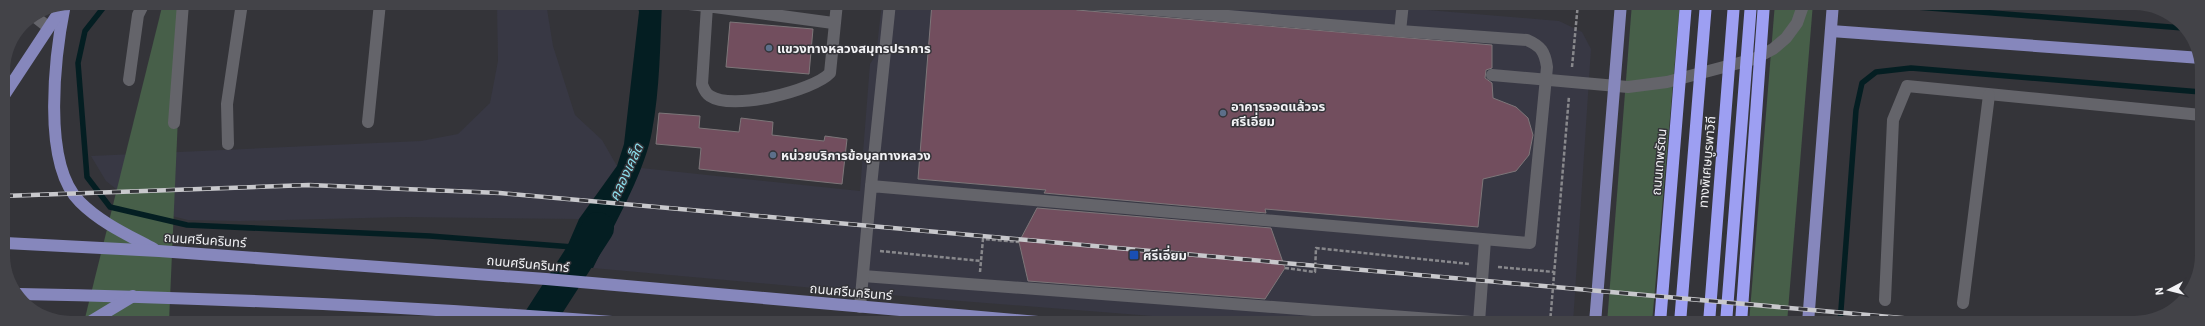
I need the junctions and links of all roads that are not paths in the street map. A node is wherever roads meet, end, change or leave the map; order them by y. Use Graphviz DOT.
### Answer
graph roads {
  1 [pos="140,10"];
  2 [pos="182,10"];
  3 [pos="241,10"];
  4 [pos="379,10"];
  5 [pos="707,10"];
  6 [pos="738,10"];
  7 [pos="835,10"];
  8 [pos="889,10"];
  9 [pos="1200,10"];
  10 [pos="1402,10"];
  11 [pos="1618,10"];
  12 [pos="1685,10"];
  13 [pos="1705,10"];
  14 [pos="1733,10"];
  15 [pos="1751,10"];
  16 [pos="1764,10"];
  17 [pos="1802,10"];
  18 [pos="1833,10"];
  19 [pos="59,11"];
  20 [pos="63,11"];
  21 [pos="38,19"];
  22 [pos="833,22"];
  23 [pos="48,27"];
  24 [pos="1400,31"];
  25 [pos="1831,32"];
  26 [pos="2194,57"];
  27 [pos="1492,75"];
  28 [pos="129,80"];
  29 [pos="10,86"];
  30 [pos="1989,95"];
  31 [pos="2195,114"];
  32 [pos="368,122"];
  33 [pos="174,123"];
  34 [pos="228,144"];
  35 [pos="871,186"];
  36 [pos="1485,240"];
  37 [pos="10,243"];
  38 [pos="159,251"];
  39 [pos="863,276"];
  40 [pos="25,294"];
  41 [pos="133,296"];
  42 [pos="1884,300"];
  43 [pos="1963,303"];
  44 [pos="860,307"];
  45 [pos="100,316"];
  46 [pos="538,316"];
  47 [pos="966,316"];
  48 [pos="1398,316"];
  49 [pos="1479,316"];
  50 [pos="1596,316"];
  51 [pos="1661,316"];
  52 [pos="1681,316"];
  53 [pos="1710,316"];
  54 [pos="1727,316"];
  55 [pos="1742,316"];
  56 [pos="1809,316"];
  1 -- 28 [label="lane"];
  2 -- 33 [label="lane"];
  3 -- 34 [label="lane"];
  4 -- 32 [label="lane"];
  5 -- 22 [label="lane"];
  6 -- 22 [label="lane"];
  7 -- 22 [label="lane"];
  8 -- 35 [label="lane"];
  9 -- 24 [label="lane"];
  10 -- 24 [label="lane"];
  11 -- 50 [label="main road"];
  12 -- 51 [label="highway, ถนนเทพรัตน"];
  13 -- 52 [label="highway, ทางพิเศษบูรพาวิถี"];
  14 -- 53 [label="highway, ทางพิเศษบูรพาวิถี"];
  15 -- 54 [label="highway"];
  16 -- 55 [label="highway"];
  17 -- 27 [label="lane"];
  18 -- 25 [label="main road"];
  19 -- 23 [label="main road"];
  20 -- 38 [label="main road"];
  21 -- 23 [label="lane"];
  23 -- 29 [label="main road"];
  24 -- 36 [label="lane"];
  25 -- 26 [label="main road"];
  25 -- 56 [label="main road"];
  30 -- 31 [label="lane"];
  30 -- 42 [label="lane"];
  30 -- 43 [label="lane"];
  35 -- 36 [label="lane"];
  35 -- 39 [label="lane"];
  36 -- 49 [label="lane"];
  37 -- 38 [label="main road, ถนนศรีนครินทร์"];
  38 -- 44 [label="main road, ถนนศรีนครินทร์"];
  39 -- 44 [label="lane"];
  39 -- 48 [label="lane"];
  40 -- 41 [label="main road"];
  41 -- 45 [label="main road"];
  41 -- 46 [label="main road"];
  44 -- 47 [label="main road, ถนนศรีนครินทร์"];
}
